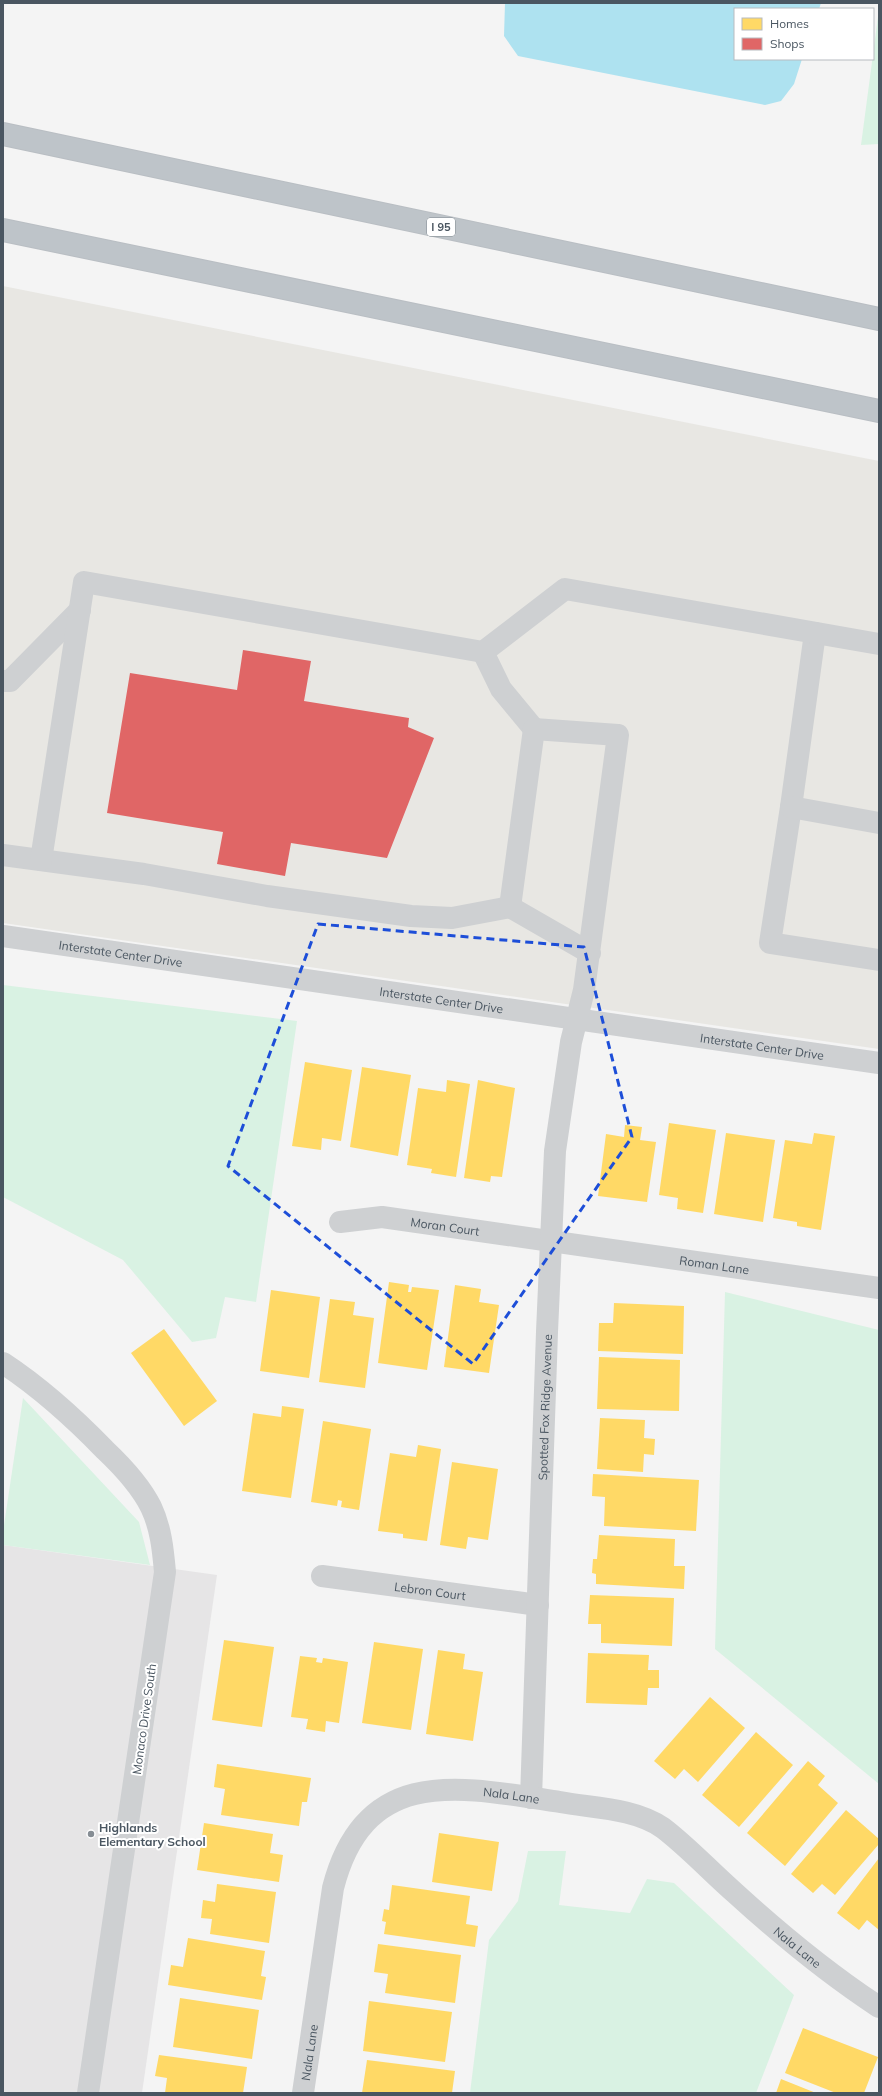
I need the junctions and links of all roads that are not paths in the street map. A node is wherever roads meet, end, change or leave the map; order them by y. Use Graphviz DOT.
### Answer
graph roads {
  1 [pos="3,134"];
  2 [pos="3,230"];
  3 [pos="879,319"];
  4 [pos="879,411"];
  5 [pos="80,610"];
  6 [pos="815,633"];
  7 [pos="879,644"];
  8 [pos="483,652"];
  9 [pos="3,681"];
  10 [pos="534,729"];
  11 [pos="791,807"];
  12 [pos="879,823"];
  13 [pos="3,855"];
  14 [pos="41,860"];
  15 [pos="510,907"];
  16 [pos="3,936"];
  17 [pos="590,953"];
  18 [pos="879,960"];
  19 [pos="576,1019"];
  20 [pos="879,1063"];
  21 [pos="340,1222"];
  22 [pos="551,1240"];
  23 [pos="879,1288"];
  24 [pos="3,1363"];
  25 [pos="322,1576"];
  26 [pos="538,1605"];
  27 [pos="531,1798"];
  28 [pos="879,2007"];
  29 [pos="88,2093"];
  30 [pos="303,2093"];
  1 -- 3 [label="highway, I 95"];
  2 -- 4 [label="highway"];
  5 -- 8 [label="street"];
  5 -- 9 [label="street"];
  5 -- 14 [label="street"];
  6 -- 7 [label="street"];
  6 -- 8 [label="street"];
  6 -- 11 [label="street"];
  8 -- 10 [label="street"];
  10 -- 15 [label="street"];
  10 -- 17 [label="street, Spotted Fox Ridge Avenue"];
  11 -- 12 [label="street"];
  11 -- 18 [label="street"];
  13 -- 14 [label="street"];
  14 -- 15 [label="street"];
  15 -- 17 [label="street"];
  16 -- 19 [label="street, Interstate Center Drive"];
  17 -- 19 [label="street, Spotted Fox Ridge Avenue"];
  19 -- 20 [label="street, Interstate Center Drive"];
  19 -- 22 [label="street, Spotted Fox Ridge Avenue"];
  21 -- 22 [label="street, Moran Court"];
  22 -- 23 [label="street, Roman Lane"];
  22 -- 26 [label="street, Spotted Fox Ridge Avenue"];
  24 -- 29 [label="street, Monaco Drive South"];
  25 -- 26 [label="street, Lebron Court"];
  26 -- 27 [label="street, Spotted Fox Ridge Avenue"];
  27 -- 28 [label="street, Nala Lane"];
  27 -- 30 [label="street, Nala Lane"];
}
